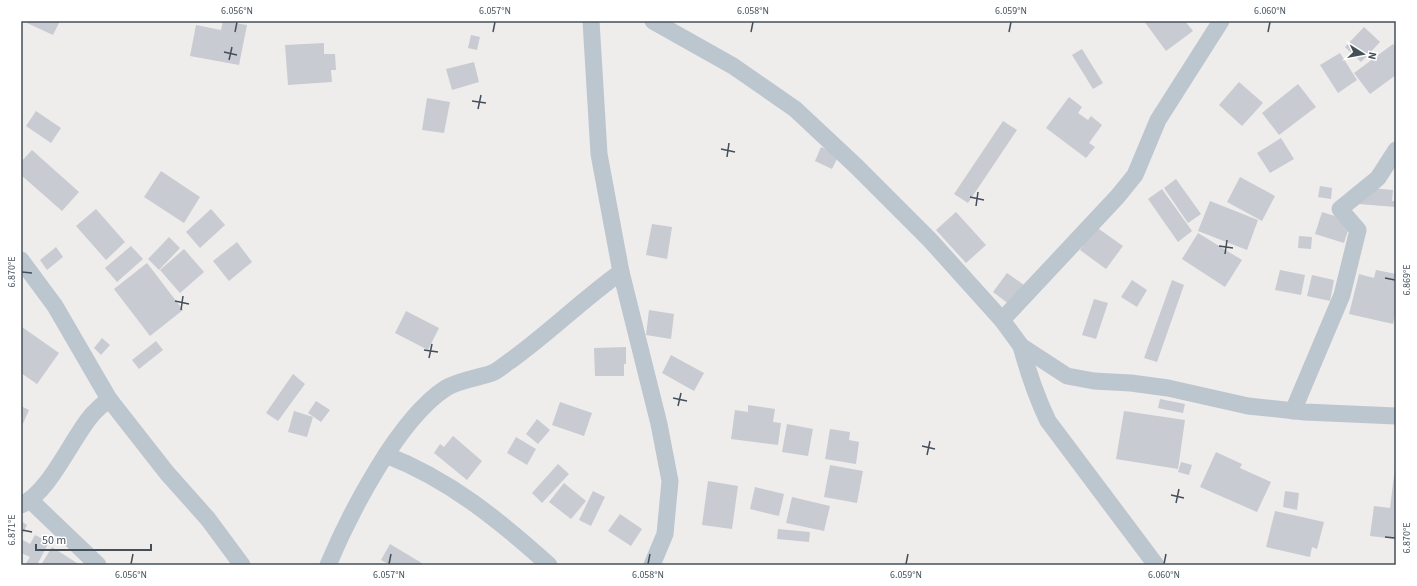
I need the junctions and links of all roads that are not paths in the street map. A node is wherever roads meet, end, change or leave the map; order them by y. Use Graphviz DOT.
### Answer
graph roads {
  1 [pos="591,21"];
  2 [pos="653,21"];
  3 [pos="1221,21"];
  4 [pos="1396,150"];
  5 [pos="21,260"];
  6 [pos="621,272"];
  7 [pos="1002,320"];
  8 [pos="1021,346"];
  9 [pos="109,399"];
  10 [pos="1293,410"];
  11 [pos="1396,416"];
  12 [pos="386,455"];
  13 [pos="26,502"];
  14 [pos="98,565"];
  15 [pos="242,565"];
  16 [pos="328,565"];
  17 [pos="549,565"];
  18 [pos="652,565"];
  19 [pos="1156,565"];
  1 -- 6 [label="street"];
  2 -- 7 [label="street"];
  3 -- 7 [label="street"];
  4 -- 10 [label="street"];
  5 -- 9 [label="street"];
  6 -- 12 [label="street"];
  6 -- 18 [label="street"];
  7 -- 8 [label="street"];
  8 -- 10 [label="street"];
  8 -- 19 [label="street"];
  9 -- 13 [label="street"];
  9 -- 15 [label="street"];
  10 -- 11 [label="street"];
  12 -- 16 [label="street"];
  12 -- 17 [label="street"];
  13 -- 14 [label="street"];
}
